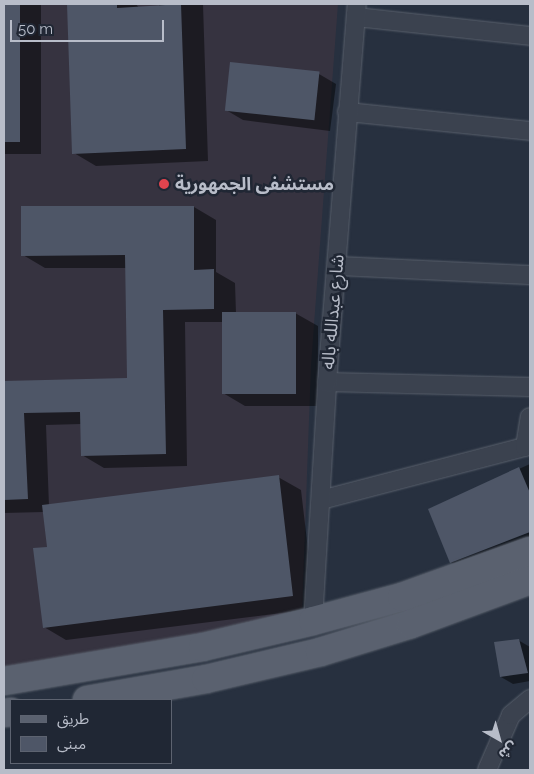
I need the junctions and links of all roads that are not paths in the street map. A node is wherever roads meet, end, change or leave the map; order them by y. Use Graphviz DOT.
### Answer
graph roads {
  1 [pos="357,11"];
  2 [pos="530,36"];
  3 [pos="347,112"];
  4 [pos="530,132"];
  5 [pos="337,266"];
  6 [pos="530,275"];
  7 [pos="327,382"];
  8 [pos="530,387"];
  9 [pos="530,417"];
  10 [pos="528,452"];
  11 [pos="321,500"];
  12 [pos="530,551"];
  13 [pos="530,580"];
  14 [pos="313,621"];
  15 [pos="4,681"];
  16 [pos="93,699"];
  17 [pos="530,699"];
  18 [pos="487,770"];
  1 -- 2 [label="street"];
  1 -- 3 [label="street, شارع عبدالله باله"];
  3 -- 4 [label="street"];
  3 -- 5 [label="street, شارع عبدالله باله"];
  5 -- 6 [label="street"];
  5 -- 7 [label="street, شارع عبدالله باله"];
  7 -- 8 [label="street"];
  7 -- 11 [label="street, شارع عبدالله باله"];
  9 -- 10 [label="street"];
  10 -- 11 [label="street"];
  11 -- 14 [label="street, شارع عبدالله باله"];
  12 -- 14 [label="main road"];
  13 -- 16 [label="main road"];
  14 -- 15 [label="main road"];
  17 -- 18 [label="street"];
}
